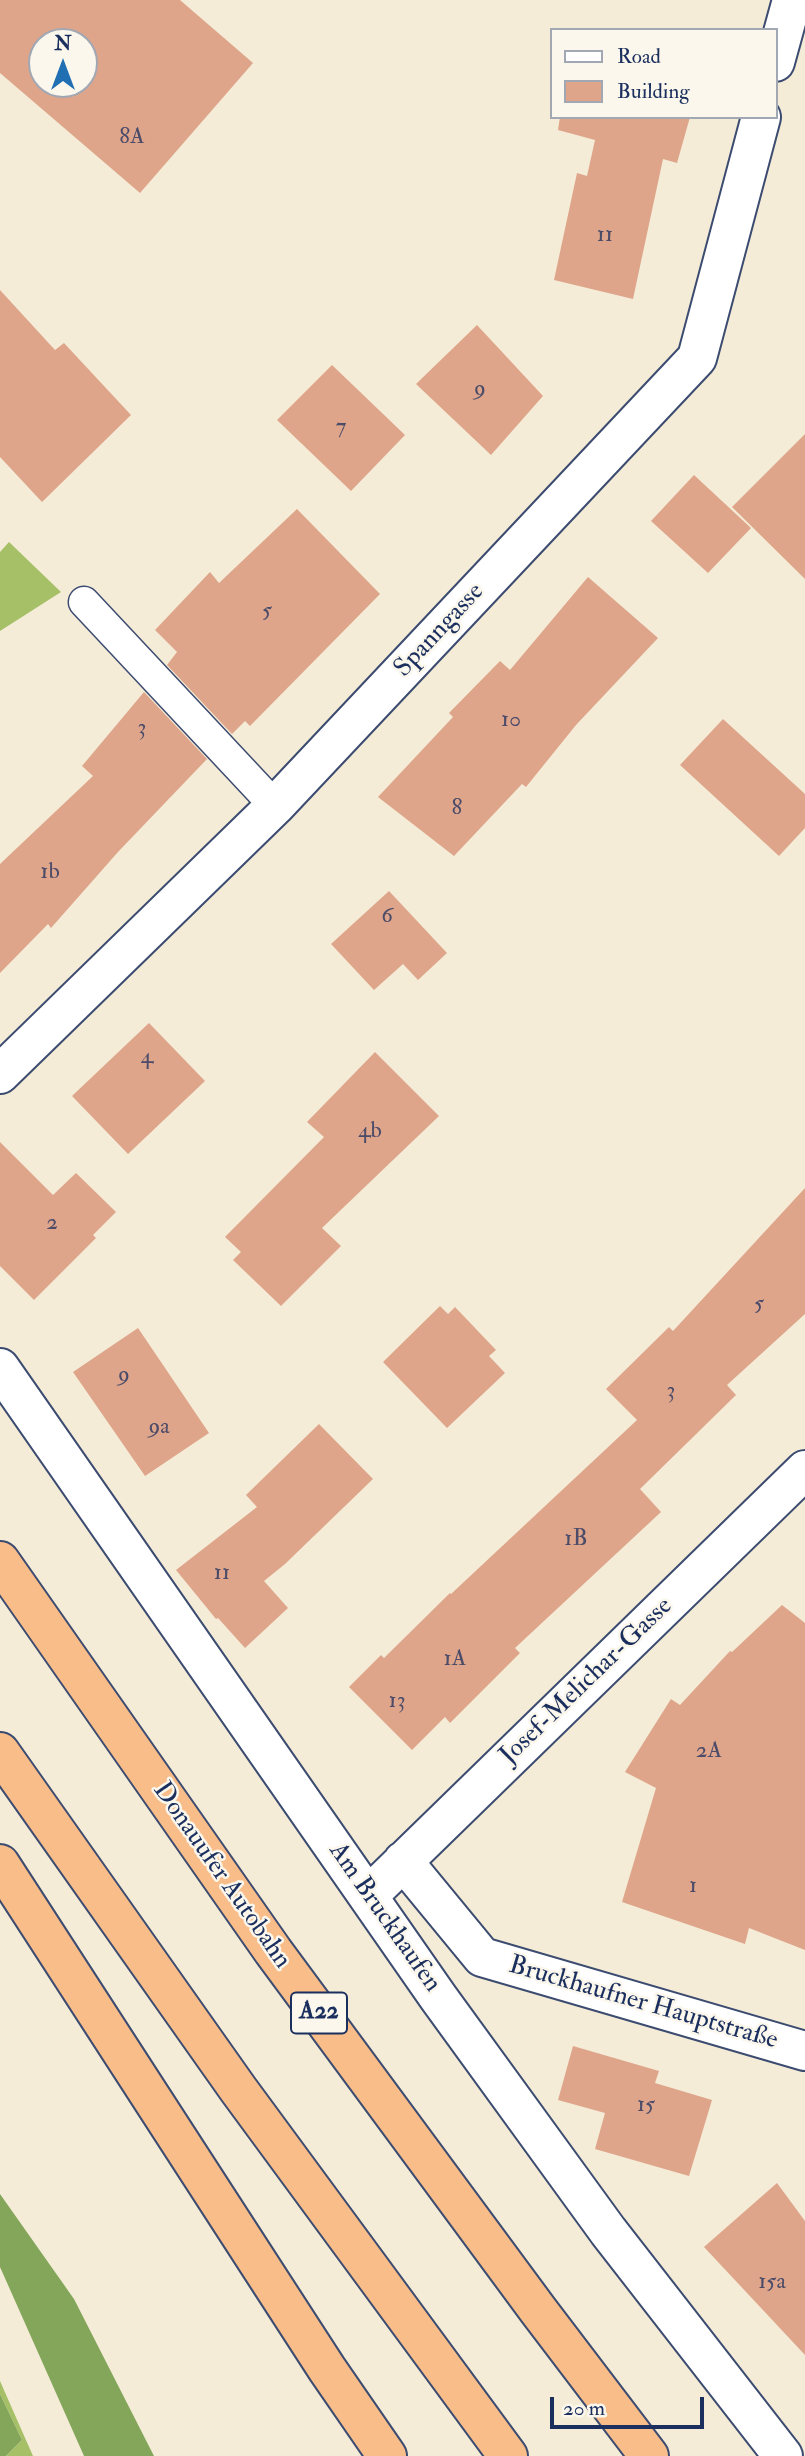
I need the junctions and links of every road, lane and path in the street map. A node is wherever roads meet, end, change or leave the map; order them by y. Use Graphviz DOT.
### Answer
graph roads {
  1 [pos="792,0"];
  2 [pos="777,55"];
  3 [pos="760,119"];
  4 [pos="84,601"];
  5 [pos="275,806"];
  6 [pos="0,1074"];
  7 [pos="0,1368"];
  8 [pos="805,1470"];
  9 [pos="0,1561"];
  10 [pos="0,1752"];
  11 [pos="403,1861"];
  12 [pos="0,1864"];
  13 [pos="369,1895"];
  14 [pos="482,1957"];
  15 [pos="438,1997"];
  16 [pos="805,2051"];
  17 [pos="387,2456"];
  18 [pos="508,2456"];
  19 [pos="649,2456"];
  20 [pos="783,2456"];
  1 -- 2 [label="street"];
  3 -- 5 [label="street, Spanngasse"];
  4 -- 5 [label="lane"];
  5 -- 6 [label="street, Spanngasse"];
  7 -- 13 [label="street, Am Bruckhaufen"];
  8 -- 11 [label="street, Josef-Melichar-Gasse"];
  9 -- 19 [label="highway, Donauufer Autobahn / A22"];
  10 -- 18 [label="highway"];
  11 -- 13 [label="street, Josef-Melichar-Gasse"];
  11 -- 14 [label="street, Bruckhaufner Hauptstraße"];
  12 -- 17 [label="highway"];
  13 -- 15 [label="street, Am Bruckhaufen"];
  14 -- 15 [label="street, Bruckhaufner Hauptstraße"];
  14 -- 16 [label="street, Bruckhaufner Hauptstraße"];
  15 -- 20 [label="street, Am Bruckhaufen"];
}
